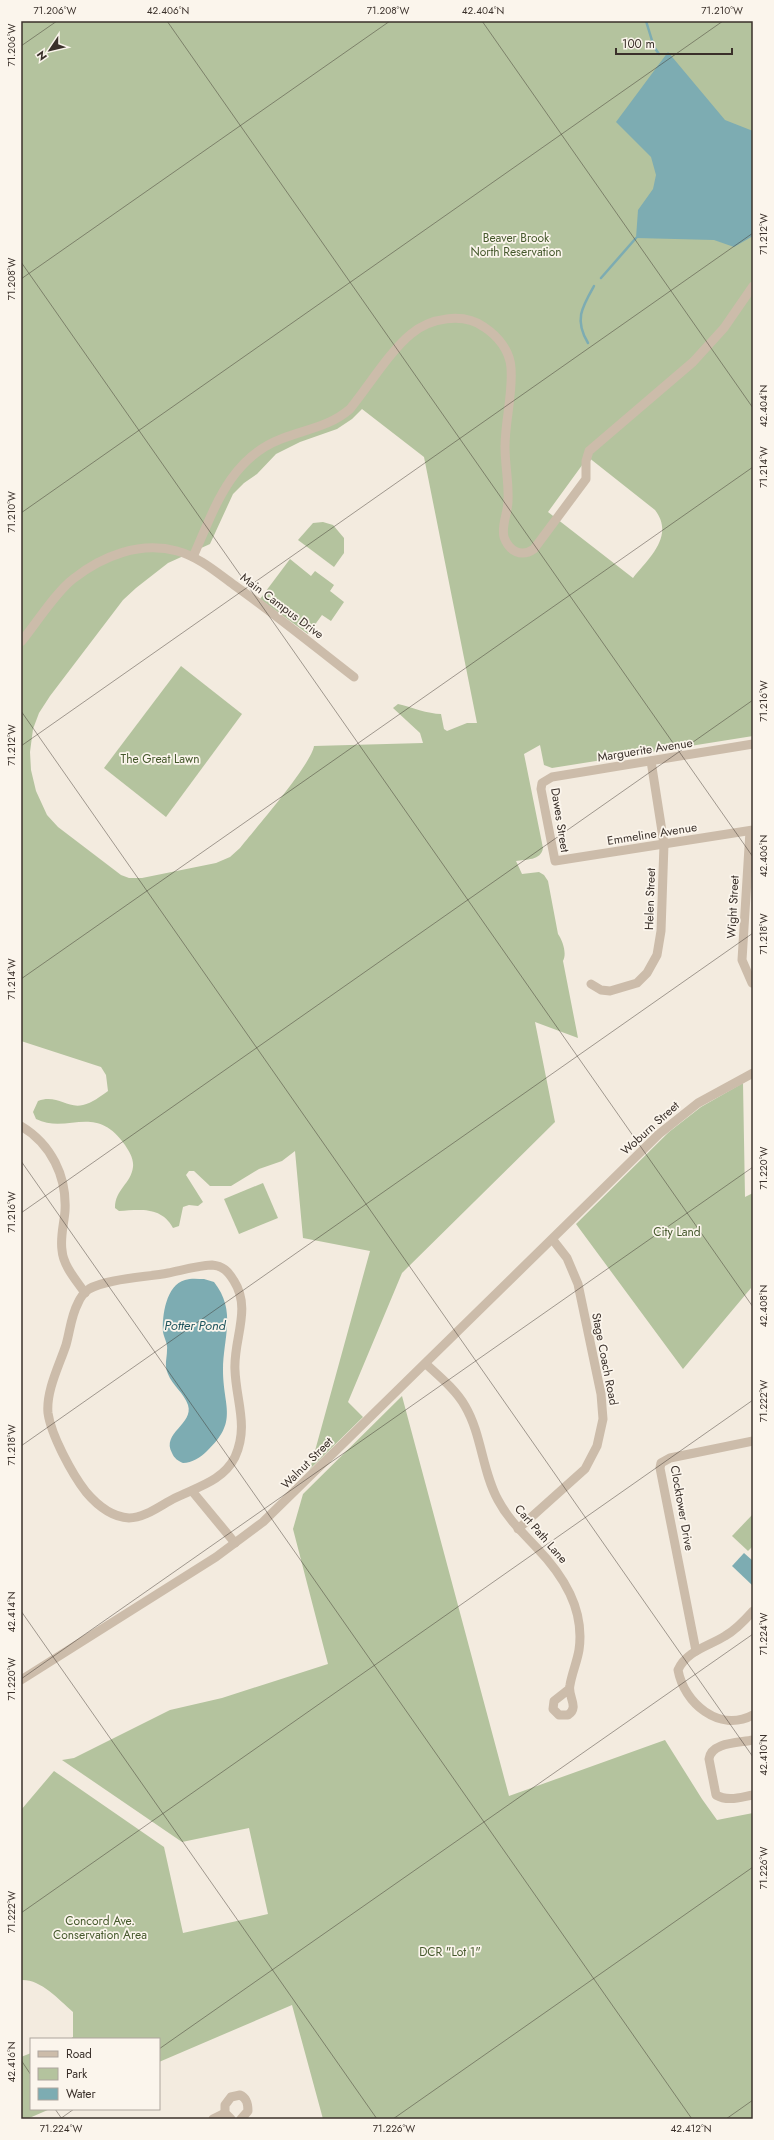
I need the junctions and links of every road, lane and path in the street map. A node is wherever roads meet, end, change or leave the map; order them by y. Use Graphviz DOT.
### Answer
graph roads {
  1 [pos="753,286"];
  2 [pos="193,557"];
  3 [pos="21,642"];
  4 [pos="354,677"];
  5 [pos="753,744"];
  6 [pos="651,761"];
  7 [pos="542,783"];
  8 [pos="751,830"];
  9 [pos="664,844"];
  10 [pos="555,861"];
  11 [pos="752,983"];
  12 [pos="591,984"];
  13 [pos="753,1073"];
  14 [pos="21,1126"];
  15 [pos="574,1218"];
  16 [pos="553,1240"];
  17 [pos="85,1292"];
  18 [pos="426,1364"];
  19 [pos="753,1442"];
  20 [pos="192,1491"];
  21 [pos="518,1529"];
  22 [pos="235,1543"];
  23 [pos="753,1611"];
  24 [pos="696,1651"];
  25 [pos="21,1680"];
  26 [pos="568,1690"];
  27 [pos="753,1715"];
  28 [pos="753,1740"];
  29 [pos="753,1795"];
  30 [pos="228,2116"];
  31 [pos="213,2119"];
  32 [pos="241,2119"];
  1 -- 2 [label="street"];
  2 -- 3 [label="street, Main Campus Drive"];
  2 -- 4 [label="street, Main Campus Drive"];
  5 -- 6 [label="street, Marguerite Avenue"];
  6 -- 7 [label="street, Marguerite Avenue"];
  6 -- 9 [label="street, Helen Street"];
  7 -- 10 [label="street, Dawes Street"];
  8 -- 9 [label="street, Emmeline Avenue"];
  8 -- 11 [label="street, Wight Street"];
  9 -- 10 [label="street, Emmeline Avenue"];
  9 -- 12 [label="street, Helen Street"];
  13 -- 15 [label="street, Woburn Street"];
  14 -- 17 [label="street"];
  15 -- 16 [label="street, Walnut Street"];
  16 -- 18 [label="street, Walnut Street"];
  16 -- 21 [label="street, Stage Coach Road"];
  17 -- 20 [label="street"];
  17 -- 20 [label="street"];
  18 -- 21 [label="street, Cart Path Lane"];
  18 -- 22 [label="street, Walnut Street"];
  19 -- 24 [label="street, Clocktower Drive"];
  20 -- 22 [label="street"];
  21 -- 26 [label="street, Cart Path Lane"];
  22 -- 25 [label="street, Walnut Street"];
  23 -- 24 [label="street"];
  24 -- 27 [label="street"];
  28 -- 29 [label="street"];
  30 -- 31 [label="street"];
  30 -- 32 [label="street"];
}
